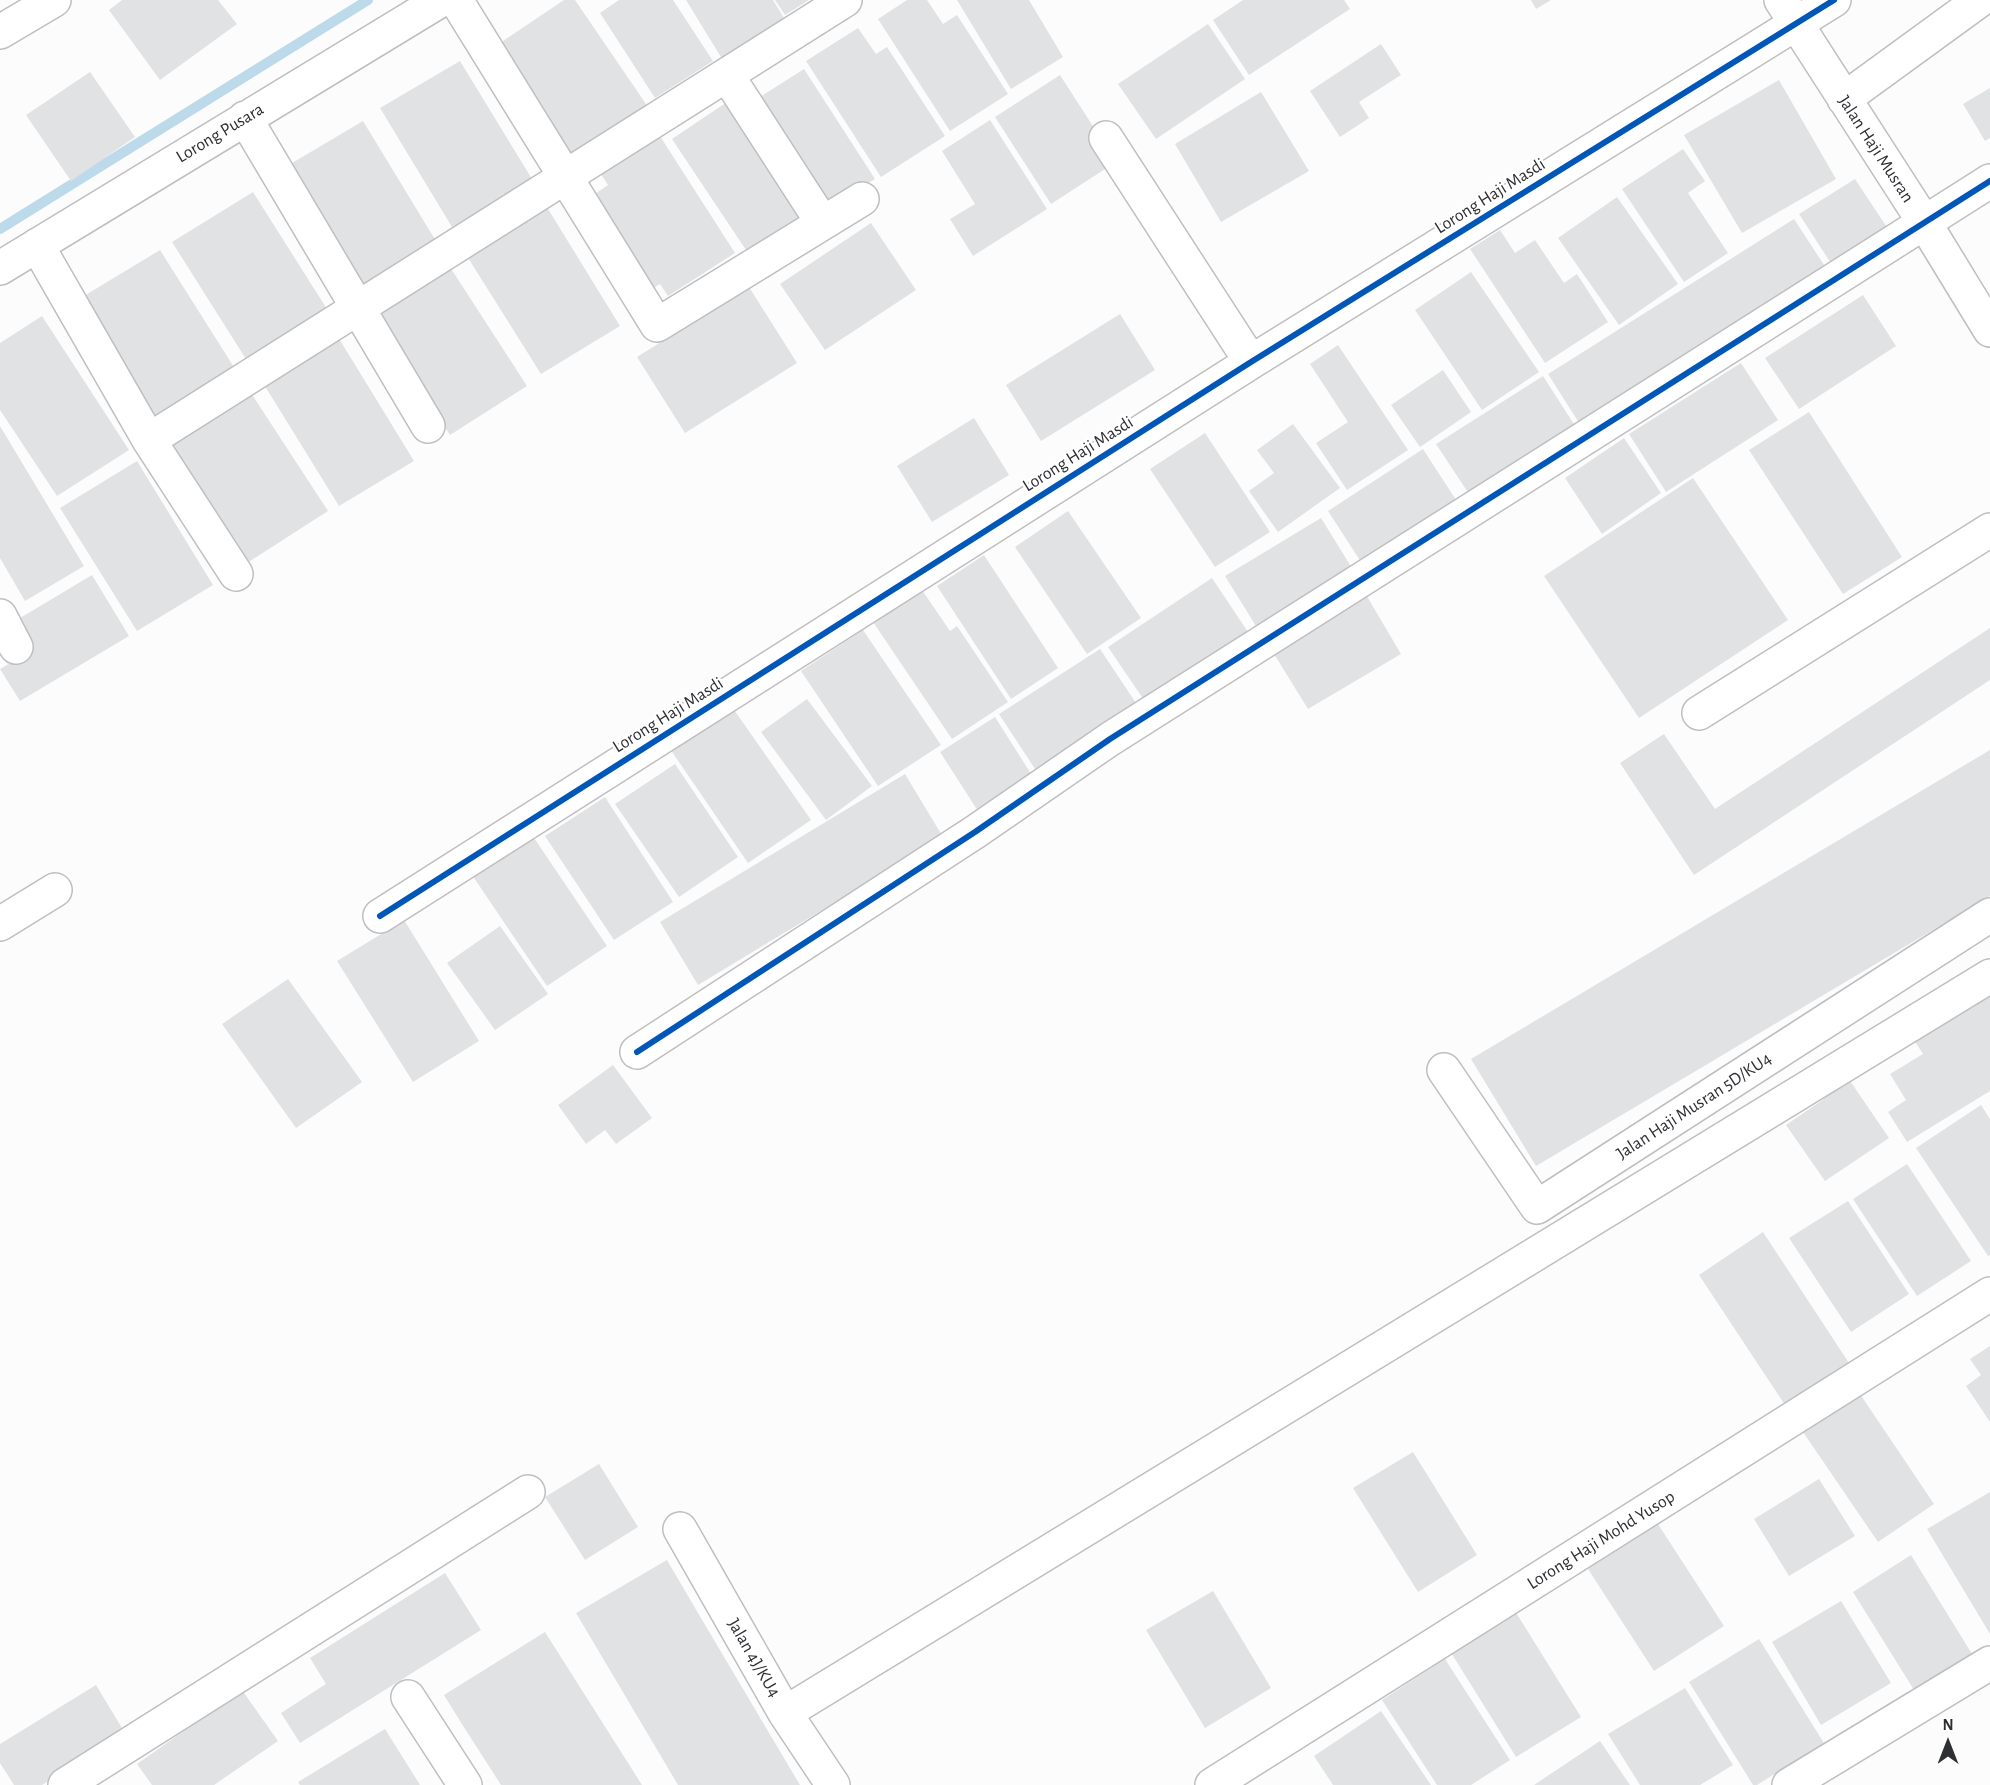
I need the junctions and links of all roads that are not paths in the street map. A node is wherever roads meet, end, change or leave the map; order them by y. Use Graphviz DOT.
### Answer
graph roads {
  1 [pos="54,0"];
  2 [pos="441,0"];
  3 [pos="456,0"];
  4 [pos="845,0"];
  5 [pos="1834,0"];
  6 [pos="1980,0"];
  7 [pos="1788,12"];
  8 [pos="0,32"];
  9 [pos="727,75"];
  10 [pos="1844,99"];
  11 [pos="245,118"];
  12 [pos="1106,138"];
  13 [pos="565,177"];
  14 [pos="1990,181"];
  15 [pos="861,199"];
  16 [pos="822,222"];
  17 [pos="1924,222"];
  18 [pos="37,244"];
  19 [pos="0,268"];
  20 [pos="357,307"];
  21 [pos="1990,330"];
  22 [pos="1251,362"];
  23 [pos="428,426"];
  24 [pos="148,440"];
  25 [pos="1990,530"];
  26 [pos="236,574"];
  27 [pos="0,616"];
  28 [pos="16,647"];
  29 [pos="1699,713"];
  30 [pos="55,890"];
  31 [pos="1990,915"];
  32 [pos="380,916"];
  33 [pos="0,924"];
  34 [pos="1990,976"];
  35 [pos="637,1052"];
  36 [pos="1444,1070"];
  37 [pos="1990,1294"];
  38 [pos="528,1492"];
  39 [pos="680,1529"];
  40 [pos="1990,1663"];
  41 [pos="408,1697"];
  42 [pos="785,1713"];
  43 [pos="65,1785"];
  44 [pos="465,1785"];
  45 [pos="833,1785"];
  46 [pos="1212,1785"];
  47 [pos="1790,1785"];
  1 -- 8 [label="street"];
  2 -- 11 [label="street, Lorong Pusara"];
  3 -- 13 [label="street"];
  4 -- 9 [label="street"];
  5 -- 7 [label="street, Lorong Haji Masdi"];
  6 -- 10 [label="street"];
  7 -- 10 [label="street, Jalan Haji Musran"];
  7 -- 22 [label="street, Lorong Haji Masdi"];
  9 -- 13 [label="street"];
  9 -- 16 [label="street"];
  10 -- 17 [label="street, Jalan Haji Musran"];
  11 -- 18 [label="street, Lorong Pusara"];
  11 -- 20 [label="street"];
  12 -- 22 [label="street"];
  13 -- 16 [label="street"];
  13 -- 20 [label="street"];
  14 -- 17 [label="street"];
  15 -- 16 [label="street"];
  17 -- 21 [label="street, Jalan Haji Musran"];
  17 -- 35 [label="street"];
  18 -- 19 [label="street, Lorong Pusara"];
  18 -- 24 [label="street"];
  20 -- 23 [label="street"];
  20 -- 24 [label="street"];
  22 -- 32 [label="street, Lorong Haji Masdi"];
  24 -- 26 [label="street"];
  25 -- 29 [label="street"];
  27 -- 28 [label="street"];
  30 -- 33 [label="street"];
  31 -- 36 [label="street, Jalan Haji Musran 5D/KU4"];
  34 -- 42 [label="street"];
  37 -- 46 [label="street, Lorong Haji Mohd Yusop"];
  38 -- 43 [label="street"];
  39 -- 42 [label="street, Jalan 4J/KU4"];
  40 -- 47 [label="street"];
  41 -- 44 [label="street"];
  42 -- 45 [label="street, Jalan 4J/KU4"];
}
